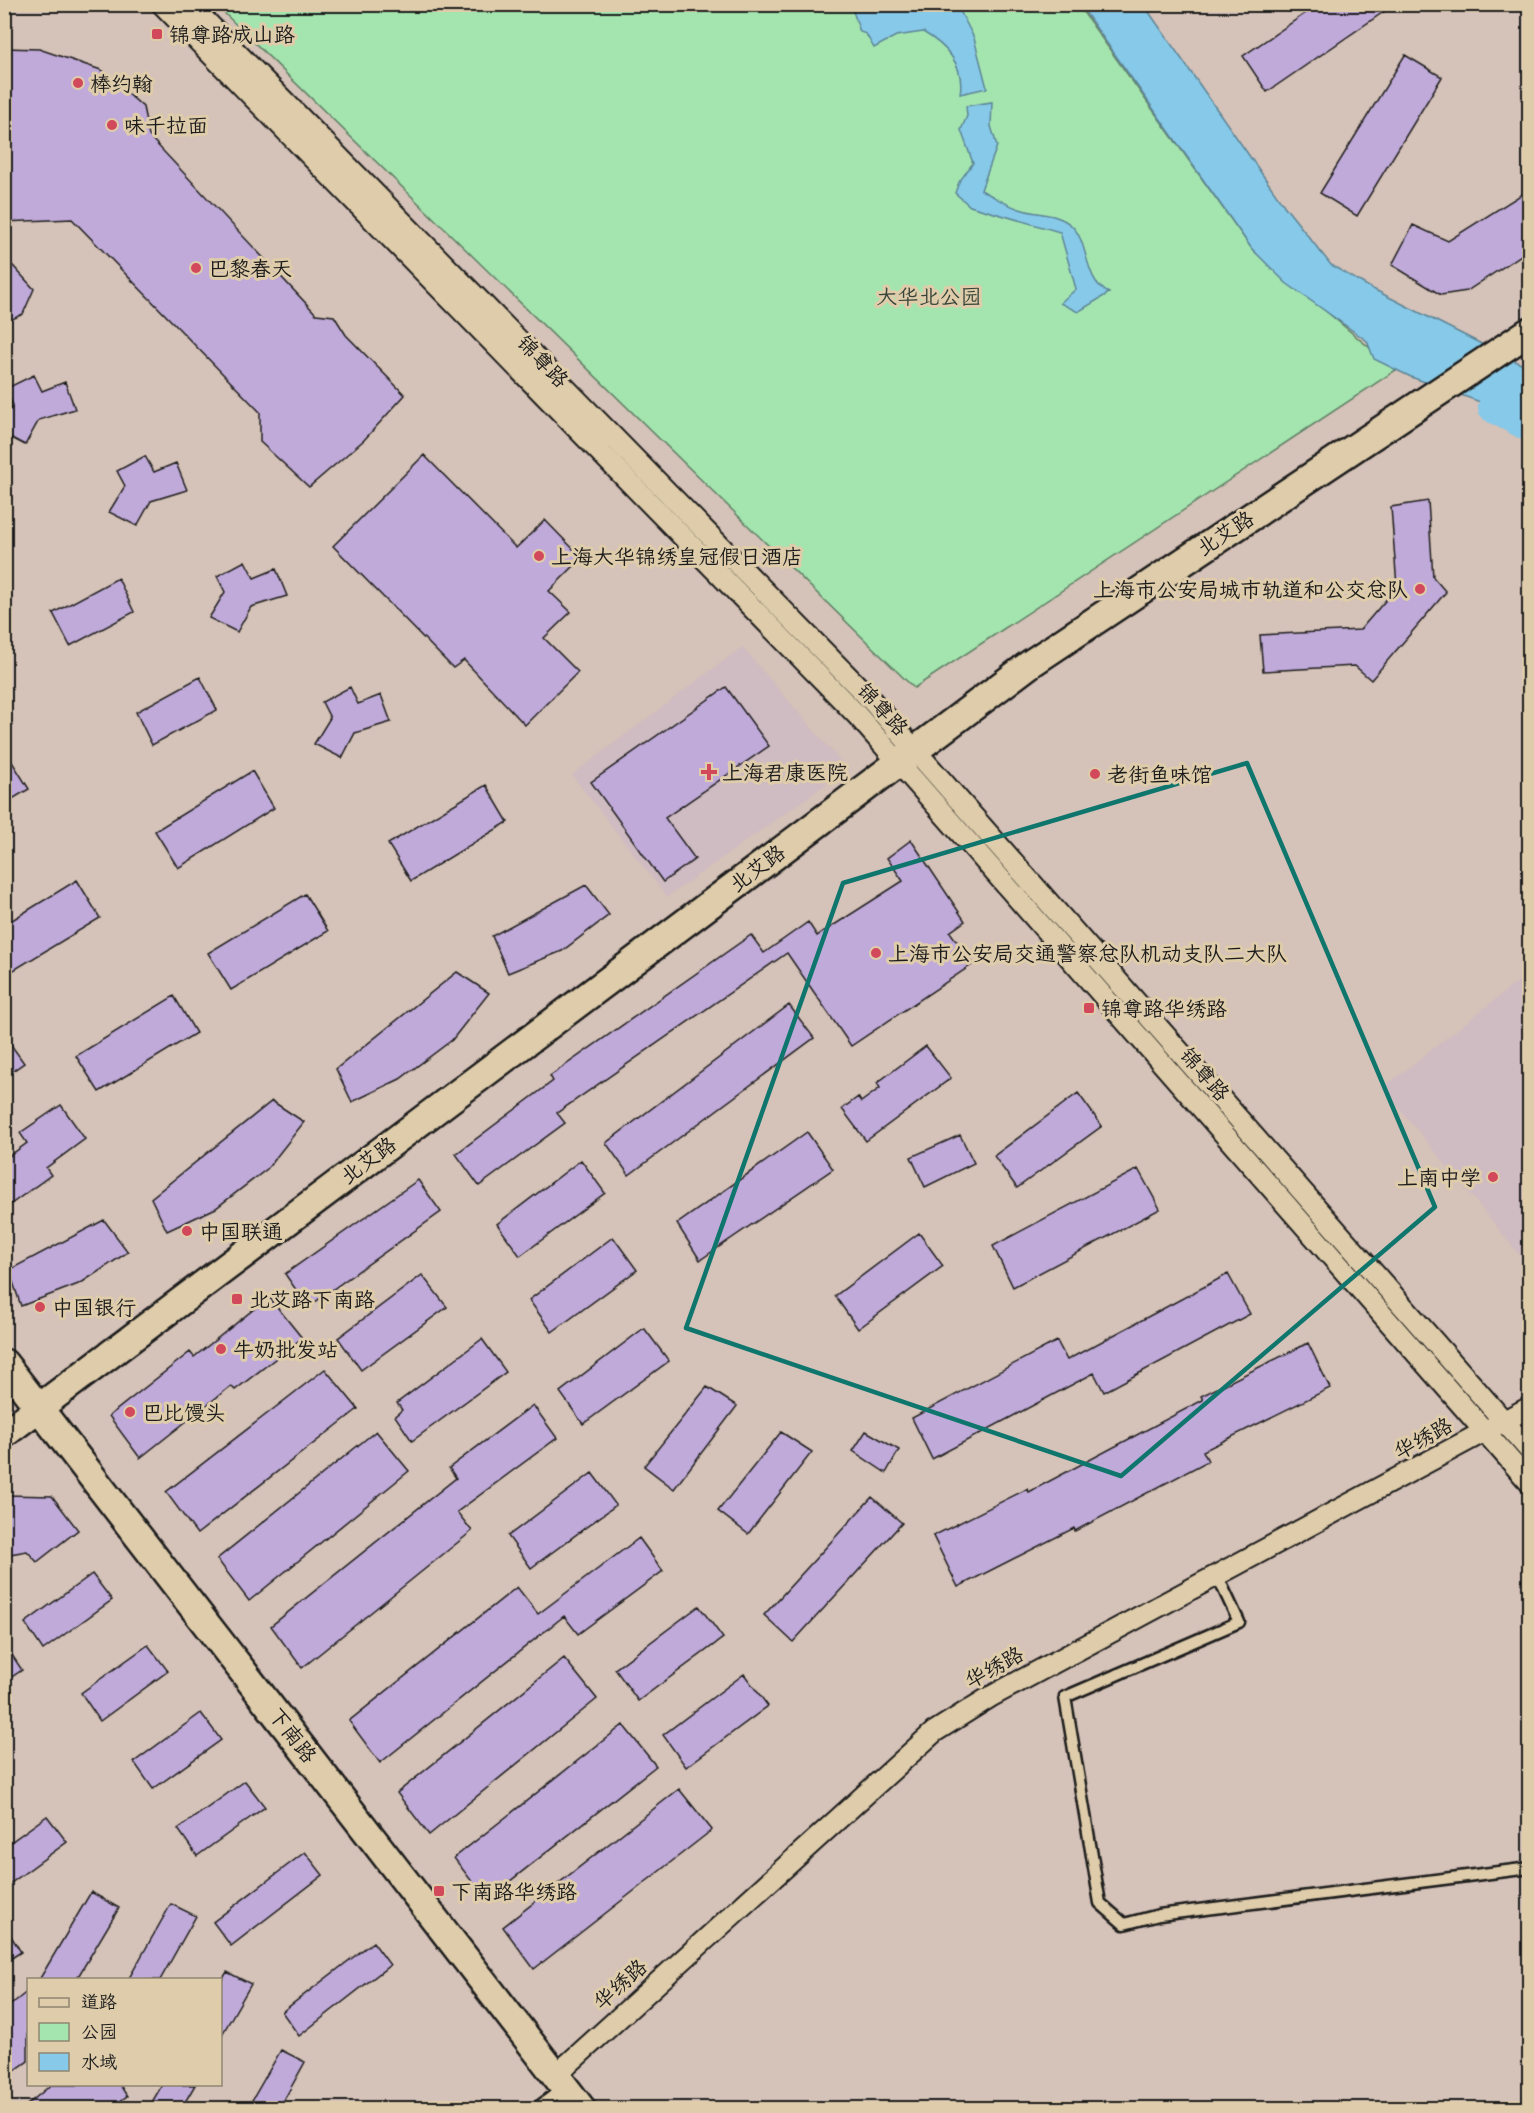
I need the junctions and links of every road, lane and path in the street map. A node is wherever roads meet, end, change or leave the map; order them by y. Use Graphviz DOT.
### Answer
graph roads {
  1 [pos="162,4"];
  2 [pos="189,4"];
  3 [pos="1526,334"];
  4 [pos="908,755"];
  5 [pos="4,1363"];
  6 [pos="1530,1407"];
  7 [pos="38,1410"];
  8 [pos="1504,1421"];
  9 [pos="1486,1431"];
  10 [pos="4,1434"];
  11 [pos="1530,1451"];
  12 [pos="1530,1483"];
  13 [pos="1217,1575"];
  14 [pos="1530,1868"];
  15 [pos="560,2081"];
  16 [pos="537,2109"];
  17 [pos="581,2109"];
  1 -- 4 [label="street, 锦尊路"];
  2 -- 4 [label="street, 锦尊路"];
  3 -- 4 [label="street, 北艾路"];
  4 -- 7 [label="street, 北艾路"];
  4 -- 8 [label="street, 锦尊路"];
  4 -- 9 [label="street, 锦尊路"];
  5 -- 7 [label="street, 下南路"];
  6 -- 8 [label="street, 华绣路"];
  7 -- 10 [label="street, 北艾路"];
  7 -- 15 [label="street, 下南路"];
  8 -- 9 [label="street, 华绣路"];
  8 -- 11 [label="street, 锦尊路"];
  9 -- 12 [label="street, 锦尊路"];
  9 -- 13 [label="street, 华绣路"];
  13 -- 14 [label="lane"];
  13 -- 15 [label="street, 华绣路"];
  15 -- 16 [label="lane"];
  15 -- 17 [label="street, 下南路"];
}
